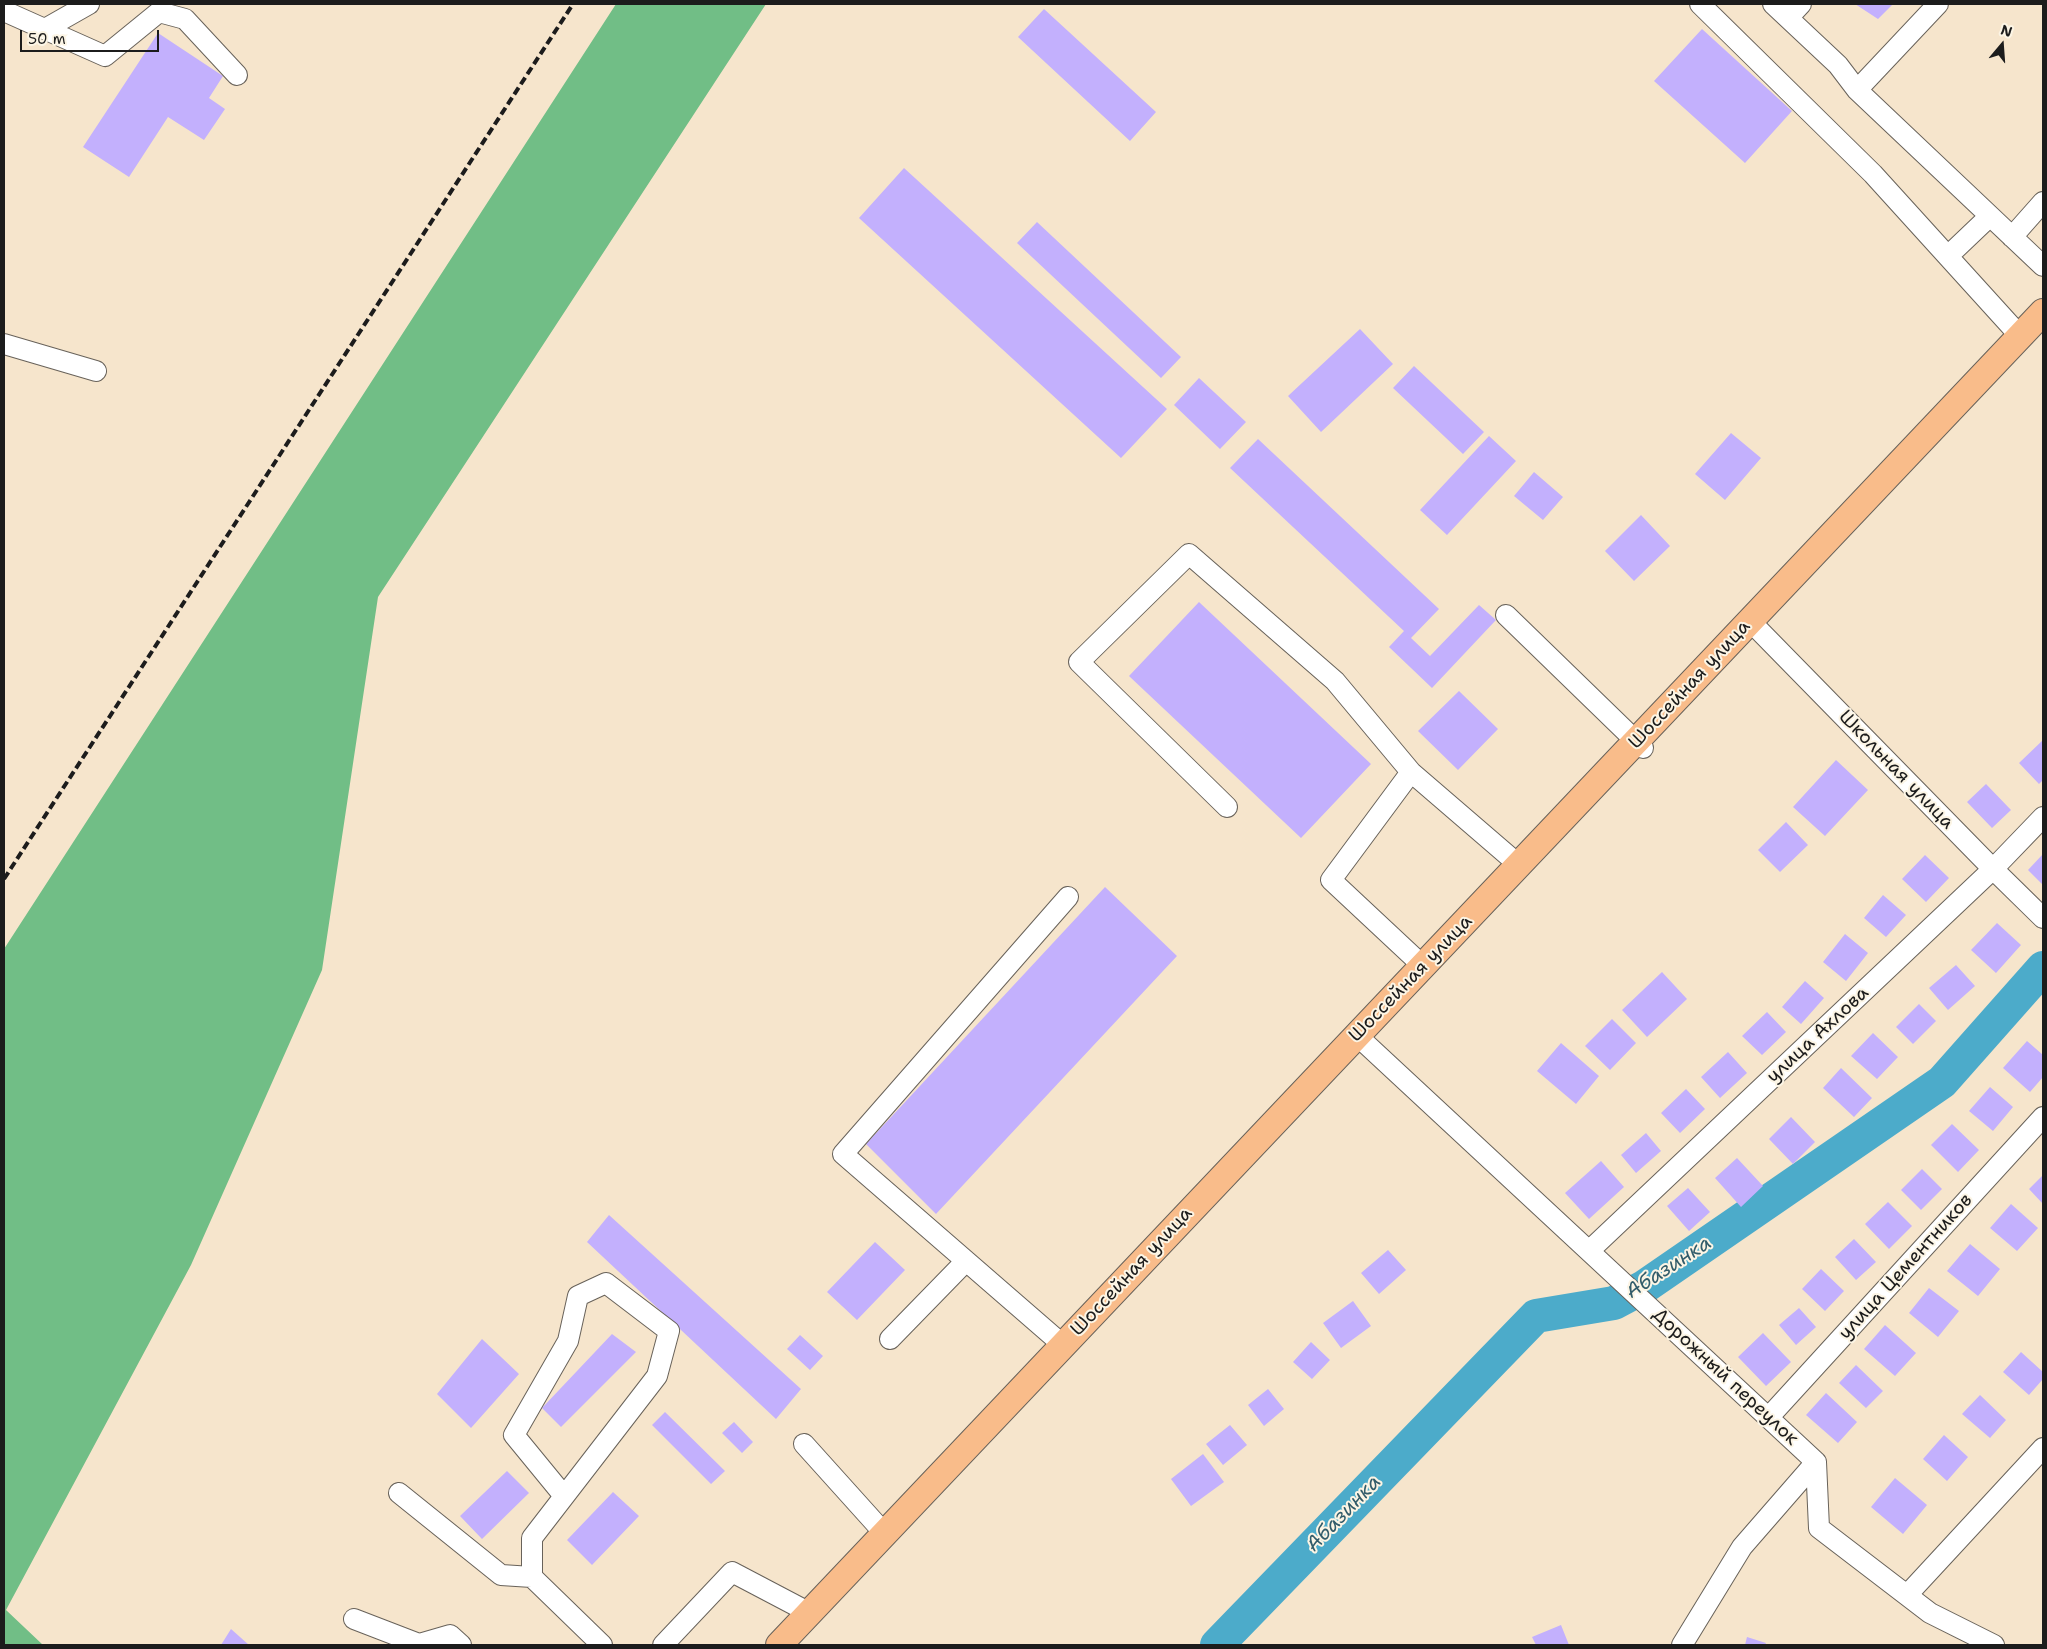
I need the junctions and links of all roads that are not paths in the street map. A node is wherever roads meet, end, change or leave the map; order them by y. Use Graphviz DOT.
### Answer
graph roads {
  1 [pos="88,4"];
  2 [pos="1700,4"];
  3 [pos="1773,4"];
  4 [pos="1938,4"];
  5 [pos="4,11"];
  6 [pos="1795,11"];
  7 [pos="45,29"];
  8 [pos="237,75"];
  9 [pos="1857,90"];
  10 [pos="2043,202"];
  11 [pos="1990,216"];
  12 [pos="2012,237"];
  13 [pos="1948,256"];
  14 [pos="2043,266"];
  15 [pos="2043,312"];
  16 [pos="2032,331"];
  17 [pos="4,344"];
  18 [pos="96,371"];
  19 [pos="1506,615"];
  20 [pos="1753,625"];
  21 [pos="1640,745"];
  22 [pos="1411,772"];
  23 [pos="1227,808"];
  24 [pos="2043,817"];
  25 [pos="1519,865"];
  26 [pos="1993,869"];
  27 [pos="1068,898"];
  28 [pos="2043,918"];
  29 [pos="1423,966"];
  30 [pos="1365,1043"];
  31 [pos="2043,1117"];
  32 [pos="1590,1250"];
  33 [pos="966,1261"];
  34 [pos="890,1339"];
  35 [pos="1063,1345"];
  36 [pos="1768,1418"];
  37 [pos="804,1444"];
  38 [pos="2043,1448"];
  39 [pos="1816,1462"];
  40 [pos="399,1493"];
  41 [pos="564,1496"];
  42 [pos="885,1534"];
  43 [pos="532,1577"];
  44 [pos="1908,1594"];
  45 [pos="810,1613"];
  46 [pos="354,1619"];
  47 [pos="461,1645"];
  48 [pos="602,1645"];
  49 [pos="663,1645"];
  50 [pos="780,1645"];
  51 [pos="795,1645"];
  52 [pos="1682,1645"];
  53 [pos="1994,1645"];
  1 -- 7 [label="street"];
  2 -- 13 [label="street"];
  3 -- 6 [label="street"];
  4 -- 9 [label="street"];
  5 -- 7 [label="street"];
  6 -- 9 [label="street"];
  7 -- 8 [label="street"];
  9 -- 11 [label="street"];
  10 -- 12 [label="street"];
  11 -- 12 [label="street"];
  11 -- 13 [label="street"];
  12 -- 14 [label="street"];
  13 -- 16 [label="street"];
  15 -- 16 [label="main road, Шоссейная улица"];
  16 -- 20 [label="main road, Шоссейная улица"];
  17 -- 18 [label="street"];
  19 -- 21 [label="street"];
  20 -- 21 [label="main road, Шоссейная улица"];
  20 -- 26 [label="street, Школьная улица"];
  21 -- 25 [label="main road, Шоссейная улица"];
  21 -- 30 [label="main road, Шоссейная улица"];
  22 -- 23 [label="street"];
  22 -- 25 [label="street"];
  22 -- 29 [label="street"];
  24 -- 26 [label="street, улица Ахлова"];
  25 -- 29 [label="main road, Шоссейная улица"];
  26 -- 28 [label="street, Школьная улица"];
  26 -- 32 [label="street, улица Ахлова"];
  27 -- 33 [label="street"];
  29 -- 35 [label="main road, Шоссейная улица"];
  30 -- 32 [label="street, Дорожный переулок"];
  30 -- 51 [label="main road, Шоссейная улица"];
  31 -- 36 [label="street, улица Цементников"];
  32 -- 36 [label="street, Дорожный переулок"];
  33 -- 34 [label="street"];
  33 -- 35 [label="street"];
  35 -- 42 [label="main road, Шоссейная улица"];
  36 -- 39 [label="street, Дорожный переулок"];
  37 -- 42 [label="street"];
  38 -- 44 [label="street"];
  39 -- 44 [label="street"];
  39 -- 52 [label="street"];
  40 -- 43 [label="street"];
  41 -- 41 [label="street"];
  41 -- 43 [label="street"];
  42 -- 45 [label="main road, Шоссейная улица"];
  43 -- 48 [label="street"];
  44 -- 53 [label="street"];
  45 -- 49 [label="street"];
  45 -- 50 [label="main road, Шоссейная улица"];
  46 -- 47 [label="street"];
}
